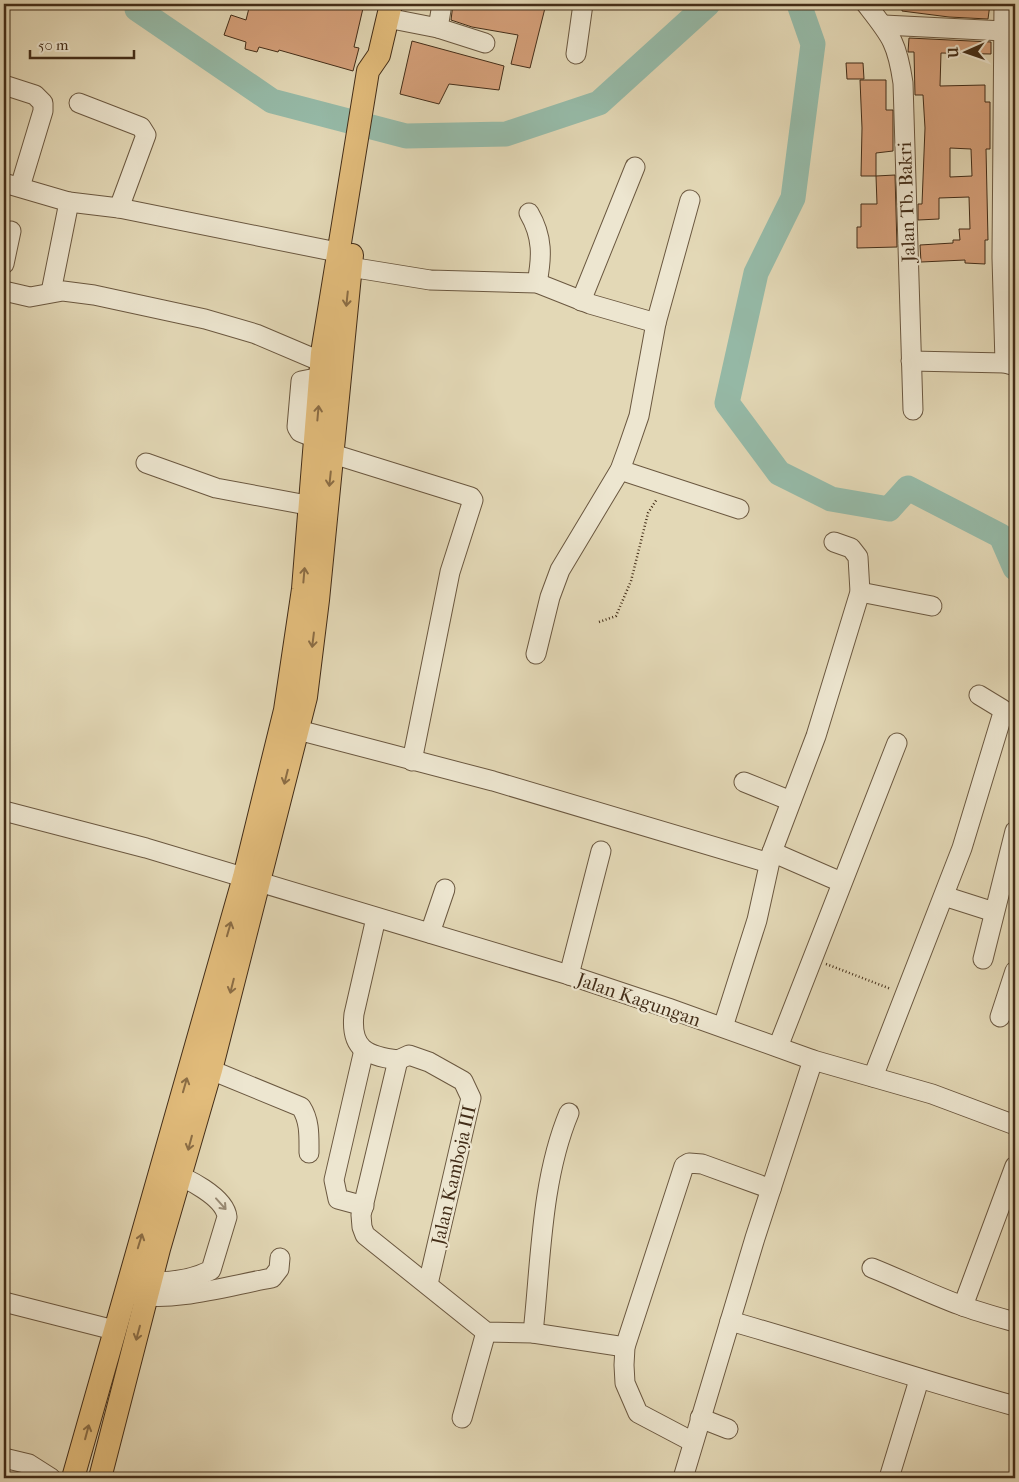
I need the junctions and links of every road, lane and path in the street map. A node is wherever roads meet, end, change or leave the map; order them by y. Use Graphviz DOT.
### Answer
graph roads {
  1 [pos="442,4"];
  2 [pos="583,4"];
  3 [pos="866,4"];
  4 [pos="1004,4"];
  5 [pos="389,11"];
  6 [pos="884,25"];
  7 [pos="438,28"];
  8 [pos="1004,31"];
  9 [pos="485,43"];
  10 [pos="576,54"];
  11 [pos="4,85"];
  12 [pos="79,103"];
  13 [pos="635,167"];
  14 [pos="12,185"];
  15 [pos="690,200"];
  16 [pos="69,202"];
  17 [pos="119,208"];
  18 [pos="529,213"];
  19 [pos="11,231"];
  20 [pos="344,260"];
  21 [pos="4,264"];
  22 [pos="537,284"];
  23 [pos="4,291"];
  24 [pos="51,292"];
  25 [pos="581,301"];
  26 [pos="656,324"];
  27 [pos="912,361"];
  28 [pos="1010,364"];
  29 [pos="321,370"];
  30 [pos="913,410"];
  31 [pos="333,454"];
  32 [pos="146,463"];
  33 [pos="620,470"];
  34 [pos="667,486"];
  35 [pos="318,507"];
  36 [pos="739,508"];
  37 [pos="834,542"];
  38 [pos="860,592"];
  39 [pos="932,606"];
  40 [pos="599,622"];
  41 [pos="536,654"];
  42 [pos="979,695"];
  43 [pos="1008,716"];
  44 [pos="298,730"];
  45 [pos="897,743"];
  46 [pos="412,760"];
  47 [pos="744,782"];
  48 [pos="791,801"];
  49 [pos="4,811"];
  50 [pos="1015,831"];
  51 [pos="601,851"];
  52 [pos="771,858"];
  53 [pos="252,879"];
  54 [pos="842,882"];
  55 [pos="445,889"];
  56 [pos="944,896"];
  57 [pos="994,912"];
  58 [pos="376,918"];
  59 [pos="430,934"];
  60 [pos="983,959"];
  61 [pos="814,960"];
  62 [pos="1015,972"];
  63 [pos="568,975"];
  64 [pos="904,994"];
  65 [pos="1000,1017"];
  66 [pos="723,1028"];
  67 [pos="778,1047"];
  68 [pos="364,1050"];
  69 [pos="398,1060"];
  70 [pos="813,1060"];
  71 [pos="211,1070"];
  72 [pos="873,1077"];
  73 [pos="569,1113"];
  74 [pos="1015,1125"];
  75 [pos="309,1153"];
  76 [pos="1015,1166"];
  77 [pos="172,1173"];
  78 [pos="771,1189"];
  79 [pos="364,1206"];
  80 [pos="280,1258"];
  81 [pos="872,1268"];
  82 [pos="428,1284"];
  83 [pos="127,1286"];
  84 [pos="149,1290"];
  85 [pos="4,1302"];
  86 [pos="963,1306"];
  87 [pos="730,1321"];
  88 [pos="1015,1322"];
  89 [pos="114,1330"];
  90 [pos="486,1332"];
  91 [pos="533,1333"];
  92 [pos="625,1347"];
  93 [pos="919,1380"];
  94 [pos="1015,1406"];
  95 [pos="462,1418"];
  96 [pos="700,1418"];
  97 [pos="728,1429"];
  98 [pos="693,1442"];
  99 [pos="4,1458"];
  100 [pos="689,1477"];
  101 [pos="52,1478"];
  102 [pos="73,1478"];
  103 [pos="100,1478"];
  104 [pos="889,1478"];
  1 -- 7 [label="street"];
  2 -- 10 [label="street"];
  3 -- 6 [label="street, Jalan Tb. Bakri"];
  4 -- 8 [label="street"];
  5 -- 7 [label="street"];
  5 -- 20 [label="main road"];
  6 -- 8 [label="street"];
  6 -- 27 [label="street, Jalan Tb. Bakri"];
  7 -- 9 [label="street"];
  8 -- 28 [label="street"];
  11 -- 14 [label="street"];
  12 -- 17 [label="street"];
  13 -- 25 [label="street"];
  14 -- 16 [label="street"];
  15 -- 26 [label="street"];
  16 -- 17 [label="street"];
  16 -- 24 [label="street"];
  17 -- 20 [label="street"];
  18 -- 22 [label="street"];
  19 -- 21 [label="street"];
  20 -- 22 [label="street"];
  20 -- 29 [label="main road"];
  20 -- 31 [label="main road, one-way"];
  22 -- 25 [label="street"];
  23 -- 24 [label="street"];
  24 -- 29 [label="street"];
  25 -- 26 [label="street"];
  26 -- 33 [label="street"];
  27 -- 28 [label="street"];
  27 -- 30 [label="street, Jalan Tb. Bakri"];
  29 -- 35 [label="main road"];
  31 -- 35 [label="main road, one-way"];
  31 -- 46 [label="street"];
  32 -- 35 [label="street"];
  33 -- 34 [label="street"];
  33 -- 41 [label="street"];
  34 -- 36 [label="street"];
  34 -- 40 [label="path"];
  35 -- 44 [label="main road, one-way"];
  53 -- 35 [label="main road, one-way"];
  37 -- 38 [label="street"];
  38 -- 39 [label="street"];
  38 -- 48 [label="street"];
  42 -- 43 [label="street"];
  43 -- 56 [label="street"];
  44 -- 46 [label="street"];
  44 -- 53 [label="main road, one-way"];
  45 -- 54 [label="street"];
  46 -- 52 [label="street"];
  47 -- 48 [label="street"];
  48 -- 52 [label="street"];
  49 -- 53 [label="street, Jalan Kagungan"];
  50 -- 57 [label="street"];
  51 -- 63 [label="street"];
  52 -- 54 [label="street"];
  52 -- 66 [label="street"];
  53 -- 58 [label="street, Jalan Kagungan"];
  53 -- 71 [label="main road, one-way"];
  77 -- 53 [label="main road, one-way"];
  54 -- 61 [label="street"];
  55 -- 59 [label="street"];
  56 -- 57 [label="street"];
  56 -- 64 [label="street"];
  57 -- 60 [label="street"];
  58 -- 59 [label="street, Jalan Kagungan"];
  58 -- 68 [label="street"];
  59 -- 63 [label="street, Jalan Kagungan"];
  61 -- 64 [label="path"];
  61 -- 67 [label="street"];
  62 -- 65 [label="street"];
  63 -- 66 [label="street, Jalan Kagungan"];
  64 -- 72 [label="street"];
  66 -- 67 [label="street, Jalan Kagungan"];
  67 -- 70 [label="street, Jalan Kagungan"];
  68 -- 69 [label="street, Jalan Kamboja III"];
  68 -- 79 [label="street"];
  69 -- 79 [label="street"];
  69 -- 82 [label="street, Jalan Kamboja III"];
  70 -- 72 [label="street, Jalan Kagungan"];
  70 -- 78 [label="street"];
  71 -- 75 [label="street"];
  71 -- 77 [label="main road, one-way"];
  72 -- 74 [label="street, Jalan Kagungan"];
  73 -- 91 [label="street"];
  76 -- 86 [label="street"];
  83 -- 77 [label="main road, one-way"];
  77 -- 84 [label="main road"];
  77 -- 84 [label="street, one-way"];
  78 -- 87 [label="street"];
  78 -- 92 [label="street"];
  79 -- 82 [label="street"];
  80 -- 84 [label="street"];
  81 -- 86 [label="street"];
  82 -- 90 [label="street"];
  83 -- 84 [label="street"];
  83 -- 89 [label="main road"];
  84 -- 103 [label="main road, one-way"];
  85 -- 89 [label="street"];
  86 -- 88 [label="street"];
  87 -- 93 [label="street"];
  87 -- 96 [label="street"];
  102 -- 89 [label="main road, one-way"];
  90 -- 91 [label="street"];
  90 -- 95 [label="street"];
  91 -- 92 [label="street"];
  92 -- 98 [label="street"];
  93 -- 94 [label="street"];
  93 -- 104 [label="street"];
  96 -- 97 [label="street"];
  96 -- 98 [label="street"];
  98 -- 100 [label="street"];
  99 -- 101 [label="street"];
}
